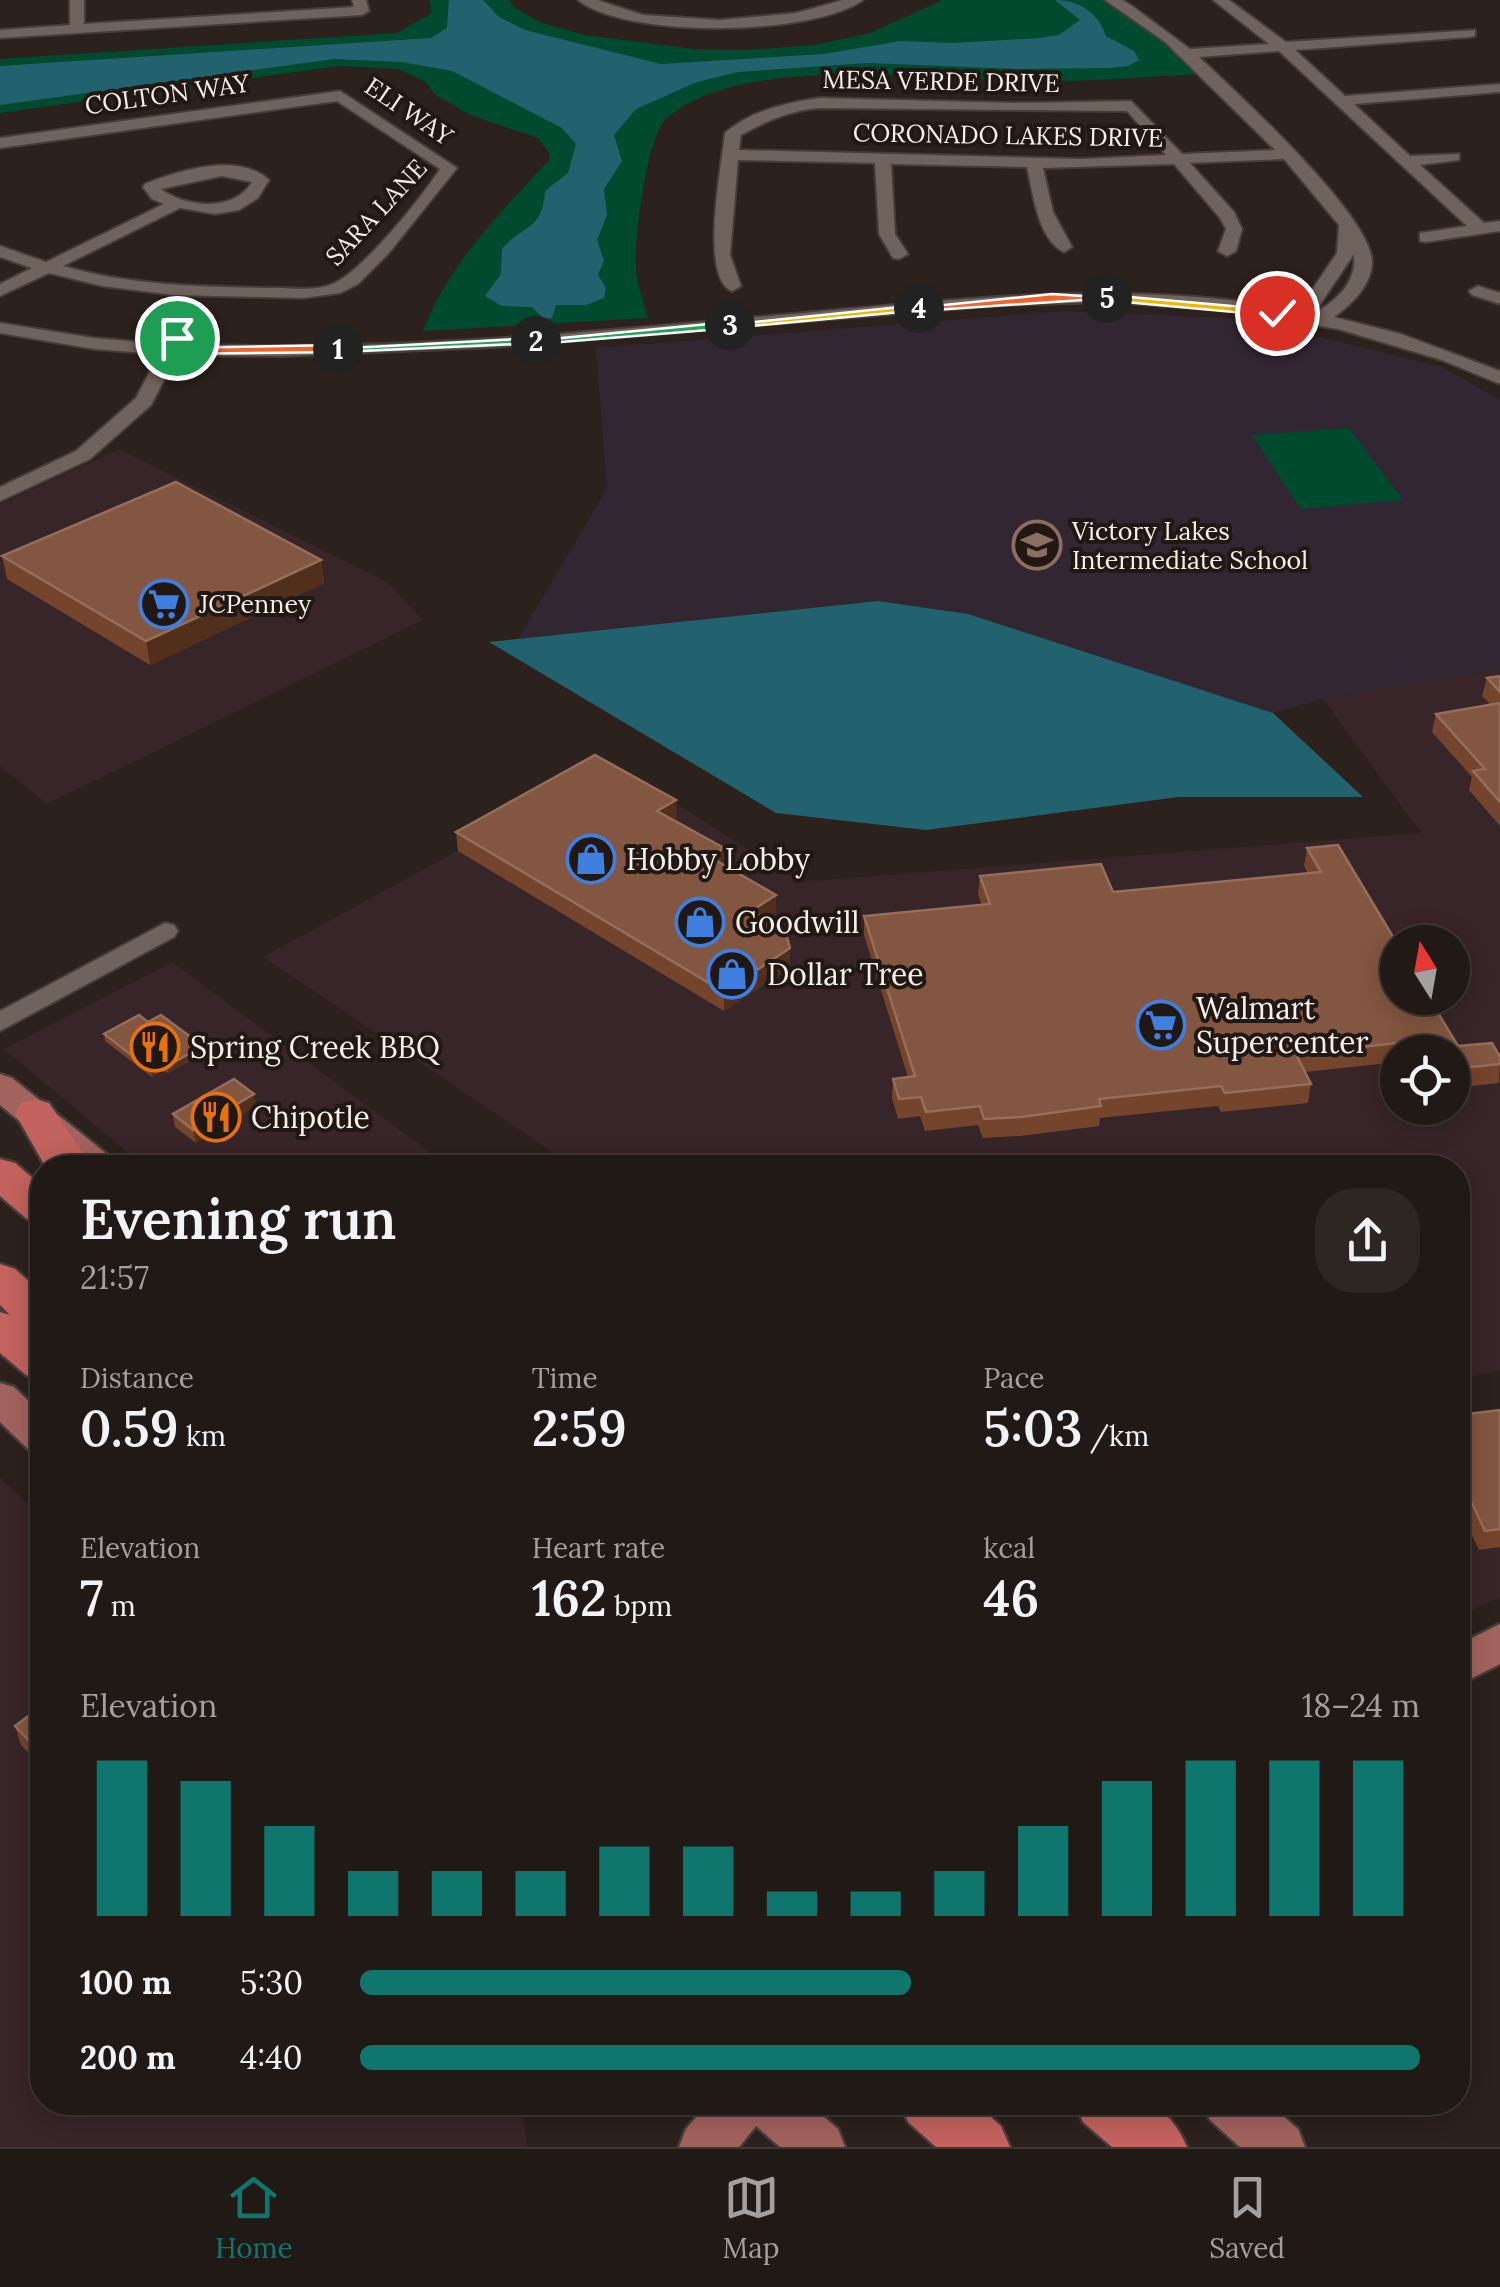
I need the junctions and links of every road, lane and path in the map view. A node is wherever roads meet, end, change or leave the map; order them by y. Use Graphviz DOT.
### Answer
graph roads {
  1 [pos="78,0"];
  2 [pos="585,0"];
  3 [pos="856,0"];
  4 [pos="1112,0"];
  5 [pos="1220,0"];
  6 [pos="360,6"];
  7 [pos="76,30"];
  8 [pos="1470,33"];
  9 [pos="0,34"];
  10 [pos="1283,47"];
  11 [pos="1186,54"];
  12 [pos="1500,88"];
  13 [pos="340,96"];
  14 [pos="1341,102"];
  15 [pos="0,143"];
  16 [pos="1284,154"];
  17 [pos="731,155"];
  18 [pos="1453,157"];
  19 [pos="883,159"];
  20 [pos="1407,161"];
  21 [pos="1180,162"];
  22 [pos="1034,163"];
  23 [pos="449,168"];
  24 [pos="178,203"];
  25 [pos="1347,225"];
  26 [pos="1500,226"];
  27 [pos="1479,228"];
  28 [pos="1426,238"];
  29 [pos="1064,247"];
  30 [pos="0,251"];
  31 [pos="1227,251"];
  32 [pos="899,254"];
  33 [pos="48,269"];
  34 [pos="732,286"];
  35 [pos="1478,291"];
  36 [pos="0,295"];
  37 [pos="1500,300"];
  38 [pos="1334,312"];
  39 [pos="1312,313"];
  40 [pos="0,314"];
  41 [pos="0,328"];
  42 [pos="173,344"];
  43 [pos="1500,363"];
  44 [pos="1500,378"];
  45 [pos="0,495"];
  46 [pos="166,930"];
  47 [pos="0,1022"];
  48 [pos="0,1086"];
  49 [pos="35,1113"];
  50 [pos="60,1155"];
  51 [pos="85,1155"];
  52 [pos="0,1173"];
  53 [pos="30,1198"];
  54 [pos="0,1280"];
  55 [pos="30,1307"];
  56 [pos="0,1328"];
  57 [pos="30,1352"];
  58 [pos="0,1398"];
  59 [pos="30,1427"];
  60 [pos="1500,1642"];
  61 [pos="1470,1660"];
  62 [pos="732,2115"];
  63 [pos="782,2115"];
  64 [pos="944,2115"];
  65 [pos="1119,2115"];
  66 [pos="1243,2115"];
  67 [pos="705,2147"];
  68 [pos="819,2147"];
  69 [pos="980,2147"];
  70 [pos="1157,2147"];
  71 [pos="1279,2147"];
  1 -- 7 [label="street"];
  2 -- 3 [label="street"];
  4 -- 11 [label="street"];
  5 -- 10 [label="street"];
  6 -- 7 [label="street"];
  7 -- 9 [label="street"];
  8 -- 10 [label="street"];
  10 -- 11 [label="street"];
  10 -- 14 [label="street"];
  11 -- 16 [label="street"];
  12 -- 14 [label="street"];
  13 -- 15 [label="street, COLTON WAY"];
  13 -- 23 [label="street, ELI WAY"];
  14 -- 20 [label="street"];
  16 -- 21 [label="street, CORONADO LAKES DRIVE"];
  16 -- 25 [label="street"];
  17 -- 19 [label="street, CORONADO LAKES DRIVE"];
  17 -- 21 [label="street, MESA VERDE DRIVE"];
  17 -- 34 [label="street"];
  18 -- 20 [label="street"];
  19 -- 22 [label="street, CORONADO LAKES DRIVE"];
  19 -- 32 [label="street"];
  20 -- 27 [label="street"];
  21 -- 22 [label="street, CORONADO LAKES DRIVE"];
  21 -- 31 [label="street"];
  22 -- 29 [label="street"];
  23 -- 33 [label="street, SARA LANE"];
  24 -- 24 [label="street"];
  24 -- 33 [label="street"];
  25 -- 38 [label="street"];
  25 -- 39 [label="street"];
  26 -- 27 [label="street"];
  27 -- 28 [label="street"];
  30 -- 33 [label="street"];
  33 -- 36 [label="street"];
  35 -- 37 [label="street"];
  38 -- 39 [label="street"];
  38 -- 43 [label="street"];
  39 -- 42 [label="street"];
  39 -- 44 [label="street"];
  40 -- 42 [label="street"];
  41 -- 42 [label="street"];
  42 -- 45 [label="street"];
  46 -- 47 [label="street"];
  48 -- 49 [label="main road"];
  49 -- 50 [label="highway"];
  49 -- 51 [label="main road"];
  52 -- 53 [label="highway"];
  54 -- 55 [label="highway"];
  56 -- 57 [label="highway"];
  58 -- 59 [label="main road"];
  60 -- 61 [label="main road"];
  62 -- 67 [label="main road"];
  63 -- 68 [label="main road"];
  64 -- 69 [label="highway"];
  65 -- 70 [label="highway"];
  66 -- 71 [label="main road"];
}
